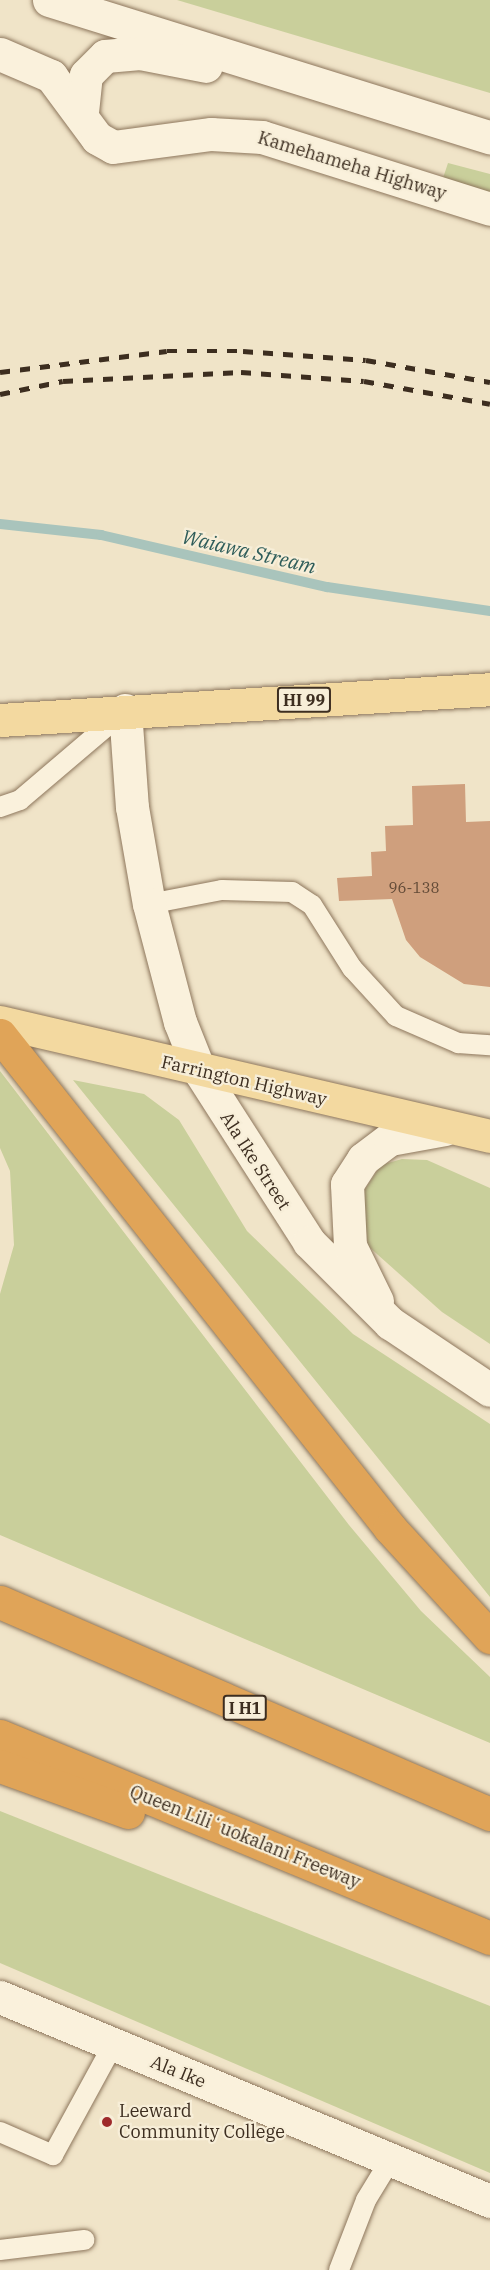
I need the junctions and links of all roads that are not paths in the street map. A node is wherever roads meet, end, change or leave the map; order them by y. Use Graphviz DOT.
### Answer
graph roads {
  1 [pos="49,0"];
  2 [pos="0,54"];
  3 [pos="259,62"];
  4 [pos="82,112"];
  5 [pos="490,137"];
  6 [pos="490,209"];
  7 [pos="486,689"];
  8 [pos="125,710"];
  9 [pos="0,720"];
  10 [pos="0,807"];
  11 [pos="149,904"];
  12 [pos="0,1022"];
  13 [pos="0,1035"];
  14 [pos="490,1045"];
  15 [pos="200,1072"];
  16 [pos="445,1129"];
  17 [pos="490,1136"];
  18 [pos="390,1323"];
  19 [pos="490,1390"];
  20 [pos="0,1602"];
  21 [pos="490,1637"];
  22 [pos="0,1736"];
  23 [pos="0,1766"];
  24 [pos="490,1814"];
  25 [pos="490,1940"];
  26 [pos="0,1996"];
  27 [pos="113,2044"];
  28 [pos="0,2132"];
  29 [pos="391,2159"];
  30 [pos="490,2201"];
  31 [pos="84,2240"];
  32 [pos="0,2250"];
  33 [pos="339,2270"];
  1 -- 3 [label="street"];
  2 -- 4 [label="street, Kamehameha Highway"];
  3 -- 4 [label="street"];
  3 -- 5 [label="street"];
  4 -- 6 [label="street, Kamehameha Highway"];
  7 -- 8 [label="main road, HI 99"];
  8 -- 9 [label="main road, HI 99"];
  8 -- 10 [label="lane"];
  8 -- 11 [label="street, Ala Ike Street"];
  11 -- 14 [label="lane"];
  11 -- 15 [label="street, Ala Ike Street"];
  12 -- 15 [label="main road, Farrington Highway"];
  13 -- 21 [label="highway"];
  15 -- 16 [label="main road, Farrington Highway"];
  15 -- 18 [label="street, Ala Ike Street"];
  16 -- 17 [label="main road, Farrington Highway"];
  16 -- 18 [label="street"];
  18 -- 19 [label="street, Ala Ike Street"];
  20 -- 24 [label="highway, I H1"];
  22 -- 25 [label="highway, Queen Liliʻuokalani Freeway"];
  23 -- 25 [label="highway"];
  26 -- 27 [label="street, Ala Ike"];
  27 -- 28 [label="lane"];
  27 -- 29 [label="street, Ala Ike"];
  29 -- 30 [label="street, Ala Ike"];
  29 -- 33 [label="lane"];
  31 -- 32 [label="lane"];
}
